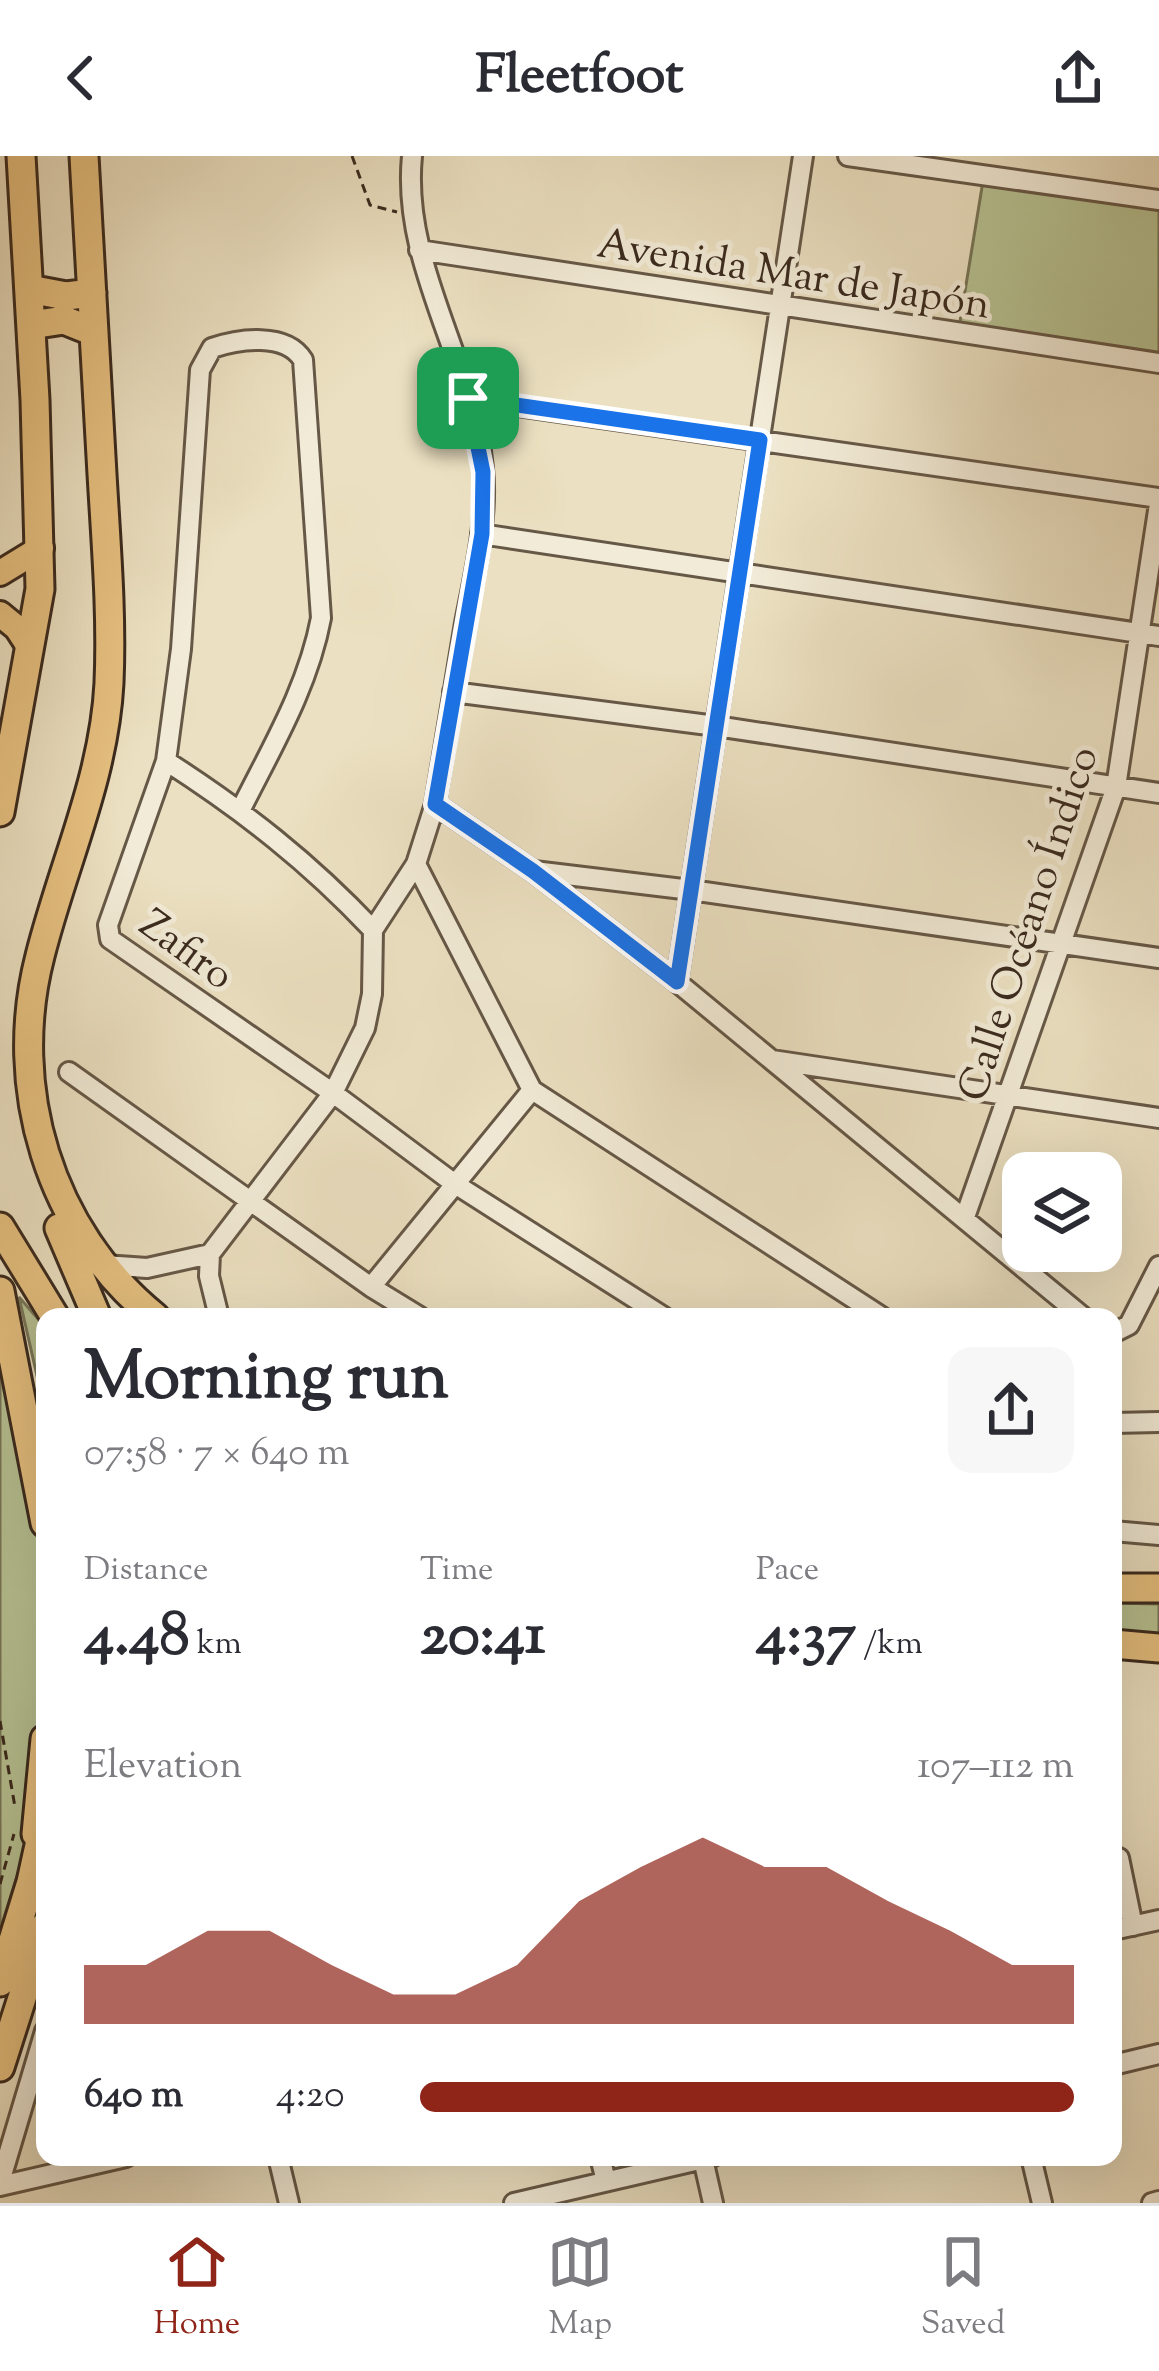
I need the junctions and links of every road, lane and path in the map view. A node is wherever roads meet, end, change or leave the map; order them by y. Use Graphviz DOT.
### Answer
graph roads {
  1 [pos="21,156"];
  2 [pos="84,156"];
  3 [pos="352,156"];
  4 [pos="412,156"];
  5 [pos="803,156"];
  6 [pos="848,156"];
  7 [pos="1159,200"];
  8 [pos="411,214"];
  9 [pos="419,250"];
  10 [pos="29,290"];
  11 [pos="92,293"];
  12 [pos="780,307"];
  13 [pos="31,325"];
  14 [pos="94,332"];
  15 [pos="1159,363"];
  16 [pos="468,398"];
  17 [pos="760,440"];
  18 [pos="1159,501"];
  19 [pos="482,534"];
  20 [pos="41,548"];
  21 [pos="0,573"];
  22 [pos="740,573"];
  23 [pos="0,614"];
  24 [pos="1149,634"];
  25 [pos="30,649"];
  26 [pos="453,692"];
  27 [pos="716,726"];
  28 [pos="166,761"];
  29 [pos="1116,787"];
  30 [pos="1159,794"];
  31 [pos="435,804"];
  32 [pos="241,809"];
  33 [pos="0,812"];
  34 [pos="416,864"];
  35 [pos="533,871"];
  36 [pos="692,890"];
  37 [pos="373,930"];
  38 [pos="1064,943"];
  39 [pos="1159,958"];
  40 [pos="677,982"];
  41 [pos="767,1059"];
  42 [pos="69,1072"];
  43 [pos="532,1090"];
  44 [pos="333,1094"];
  45 [pos="1009,1095"];
  46 [pos="1159,1118"];
  47 [pos="454,1184"];
  48 [pos="251,1201"];
  49 [pos="965,1217"];
  50 [pos="0,1227"];
  51 [pos="210,1254"];
  52 [pos="90,1264"];
  53 [pos="1159,1266"];
  54 [pos="371,1287"];
  55 [pos="0,1291"];
  56 [pos="1153,1297"];
  57 [pos="50,1308"];
  58 [pos="97,1308"];
  59 [pos="137,1308"];
  60 [pos="217,1308"];
  61 [pos="399,1308"];
  62 [pos="650,1308"];
  63 [pos="861,1308"];
  64 [pos="1072,1308"];
  65 [pos="1122,1329"];
  66 [pos="1159,1422"];
  67 [pos="1122,1423"];
  68 [pos="36,1477"];
  69 [pos="1122,1532"];
  70 [pos="1159,1535"];
  71 [pos="1122,1588"];
  72 [pos="1159,1588"];
  73 [pos="1122,1645"];
  74 [pos="1159,1648"];
  75 [pos="0,1720"];
  76 [pos="36,1849"];
  77 [pos="36,1864"];
  78 [pos="34,1874"];
  79 [pos="0,1884"];
  80 [pos="1159,1920"];
  81 [pos="1123,1928"];
  82 [pos="36,1954"];
  83 [pos="0,1982"];
  84 [pos="1159,2054"];
  85 [pos="1122,2063"];
  86 [pos="36,2066"];
  87 [pos="0,2067"];
  88 [pos="84,2166"];
  89 [pos="280,2166"];
  90 [pos="602,2166"];
  91 [pos="673,2166"];
  92 [pos="709,2166"];
  93 [pos="1033,2166"];
  94 [pos="606,2181"];
  95 [pos="0,2184"];
  96 [pos="289,2203"];
  97 [pos="514,2203"];
  98 [pos="713,2203"];
  99 [pos="1042,2203"];
  1 -- 10 [label="highway"];
  2 -- 11 [label="highway"];
  3 -- 8 [label="path"];
  4 -- 8 [label="street"];
  5 -- 12 [label="street"];
  6 -- 7 [label="street"];
  8 -- 9 [label="street"];
  9 -- 12 [label="street, Avenida Mar de Japón"];
  9 -- 16 [label="street"];
  10 -- 11 [label="highway"];
  10 -- 13 [label="highway"];
  11 -- 14 [label="highway"];
  12 -- 15 [label="street, Avenida Mar de Japón"];
  12 -- 17 [label="street"];
  13 -- 14 [label="highway"];
  13 -- 20 [label="highway"];
  14 -- 52 [label="highway"];
  16 -- 17 [label="street"];
  16 -- 19 [label="street"];
  17 -- 18 [label="street"];
  17 -- 22 [label="street"];
  18 -- 24 [label="street, Calle Océano Índico"];
  19 -- 22 [label="street"];
  19 -- 26 [label="street"];
  20 -- 21 [label="main road"];
  20 -- 25 [label="highway"];
  22 -- 24 [label="street"];
  22 -- 27 [label="street"];
  23 -- 25 [label="main road"];
  24 -- 29 [label="street, Calle Océano Índico"];
  25 -- 33 [label="highway"];
  26 -- 27 [label="street"];
  26 -- 31 [label="street"];
  27 -- 29 [label="street"];
  27 -- 36 [label="street"];
  28 -- 32 [label="street"];
  28 -- 32 [label="street, Zafiro"];
  28 -- 44 [label="street, Zafiro"];
  29 -- 30 [label="street"];
  29 -- 38 [label="street, Calle Océano Índico"];
  31 -- 34 [label="street"];
  31 -- 35 [label="street"];
  32 -- 37 [label="street"];
  34 -- 37 [label="street"];
  34 -- 43 [label="street"];
  35 -- 36 [label="street"];
  35 -- 40 [label="street"];
  36 -- 38 [label="street"];
  36 -- 40 [label="street"];
  37 -- 44 [label="street"];
  38 -- 39 [label="street"];
  38 -- 45 [label="street, Calle Océano Índico"];
  40 -- 41 [label="street"];
  41 -- 45 [label="street"];
  41 -- 49 [label="street"];
  42 -- 48 [label="street"];
  43 -- 47 [label="street"];
  43 -- 63 [label="street"];
  44 -- 47 [label="street, Zafiro"];
  44 -- 48 [label="street"];
  45 -- 46 [label="street"];
  45 -- 49 [label="street, Calle Océano Índico"];
  47 -- 54 [label="street"];
  47 -- 62 [label="street, Zafiro"];
  48 -- 51 [label="street"];
  48 -- 54 [label="street"];
  49 -- 64 [label="street"];
  50 -- 57 [label="highway"];
  51 -- 52 [label="street"];
  51 -- 60 [label="street"];
  52 -- 58 [label="highway"];
  52 -- 59 [label="highway"];
  53 -- 56 [label="street"];
  54 -- 61 [label="street"];
  55 -- 68 [label="highway"];
  56 -- 65 [label="street"];
  66 -- 67 [label="street"];
  69 -- 70 [label="street"];
  71 -- 72 [label="highway"];
  73 -- 74 [label="highway"];
  75 -- 79 [label="path"];
  76 -- 78 [label="highway"];
  77 -- 78 [label="highway"];
  78 -- 83 [label="highway"];
  80 -- 81 [label="street"];
  82 -- 87 [label="highway"];
  84 -- 85 [label="street"];
  86 -- 95 [label="street"];
  88 -- 95 [label="street"];
  89 -- 96 [label="street"];
  90 -- 94 [label="street"];
  91 -- 94 [label="street"];
  92 -- 98 [label="street"];
  93 -- 99 [label="street"];
  94 -- 97 [label="street"];
}
